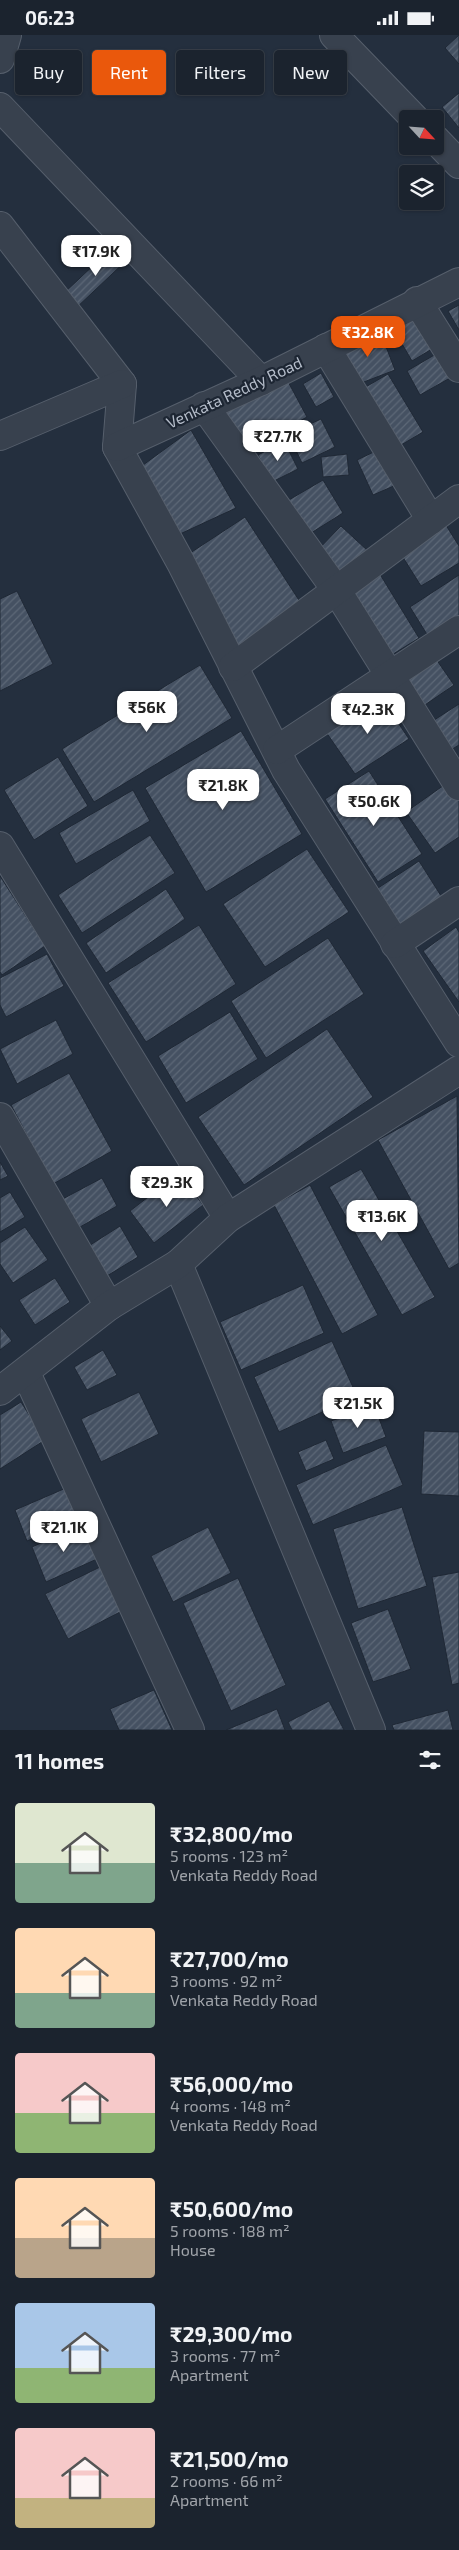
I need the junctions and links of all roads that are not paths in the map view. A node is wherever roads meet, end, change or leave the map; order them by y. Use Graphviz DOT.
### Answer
graph roads {
  1 [pos="7,35"];
  2 [pos="334,35"];
  3 [pos="0,59"];
  4 [pos="0,107"];
  5 [pos="406,110"];
  6 [pos="444,148"];
  7 [pos="459,164"];
  8 [pos="0,226"];
  9 [pos="459,282"];
  10 [pos="417,301"];
  11 [pos="326,347"];
  12 [pos="459,368"];
  13 [pos="261,381"];
  14 [pos="122,384"];
  15 [pos="204,406"];
  16 [pos="0,437"];
  17 [pos="117,447"];
  18 [pos="459,499"];
  19 [pos="431,520"];
  20 [pos="337,591"];
  21 [pos="459,630"];
  22 [pos="233,667"];
  23 [pos="389,675"];
  24 [pos="276,751"];
  25 [pos="455,771"];
  26 [pos="0,846"];
  27 [pos="459,901"];
  28 [pos="395,944"];
  29 [pos="459,1043"];
  30 [pos="459,1070"];
  31 [pos="0,1117"];
  32 [pos="228,1218"];
  33 [pos="178,1264"];
  34 [pos="109,1306"];
  35 [pos="26,1373"];
  36 [pos="0,1391"];
  37 [pos="190,1730"];
  38 [pos="371,1730"];
  1 -- 3 [label="street"];
  2 -- 5 [label="street"];
  4 -- 13 [label="street"];
  6 -- 7 [label="street"];
  8 -- 14 [label="street"];
  9 -- 10 [label="street, Venkata Reddy Road"];
  10 -- 11 [label="street, Venkata Reddy Road"];
  10 -- 12 [label="street"];
  11 -- 13 [label="street, Venkata Reddy Road"];
  11 -- 19 [label="street"];
  13 -- 15 [label="street, Venkata Reddy Road"];
  14 -- 16 [label="street"];
  14 -- 17 [label="street"];
  15 -- 17 [label="street, Venkata Reddy Road"];
  15 -- 20 [label="street"];
  17 -- 22 [label="street"];
  18 -- 19 [label="street"];
  19 -- 20 [label="street"];
  20 -- 22 [label="street"];
  20 -- 23 [label="street"];
  21 -- 23 [label="street"];
  22 -- 24 [label="street"];
  23 -- 24 [label="street"];
  23 -- 25 [label="street"];
  24 -- 28 [label="street"];
  26 -- 32 [label="street"];
  27 -- 28 [label="street"];
  28 -- 29 [label="street"];
  30 -- 32 [label="street"];
  31 -- 34 [label="street"];
  32 -- 33 [label="street"];
  33 -- 34 [label="street"];
  33 -- 38 [label="street"];
  34 -- 35 [label="street"];
  35 -- 36 [label="street"];
  35 -- 37 [label="street"];
}
